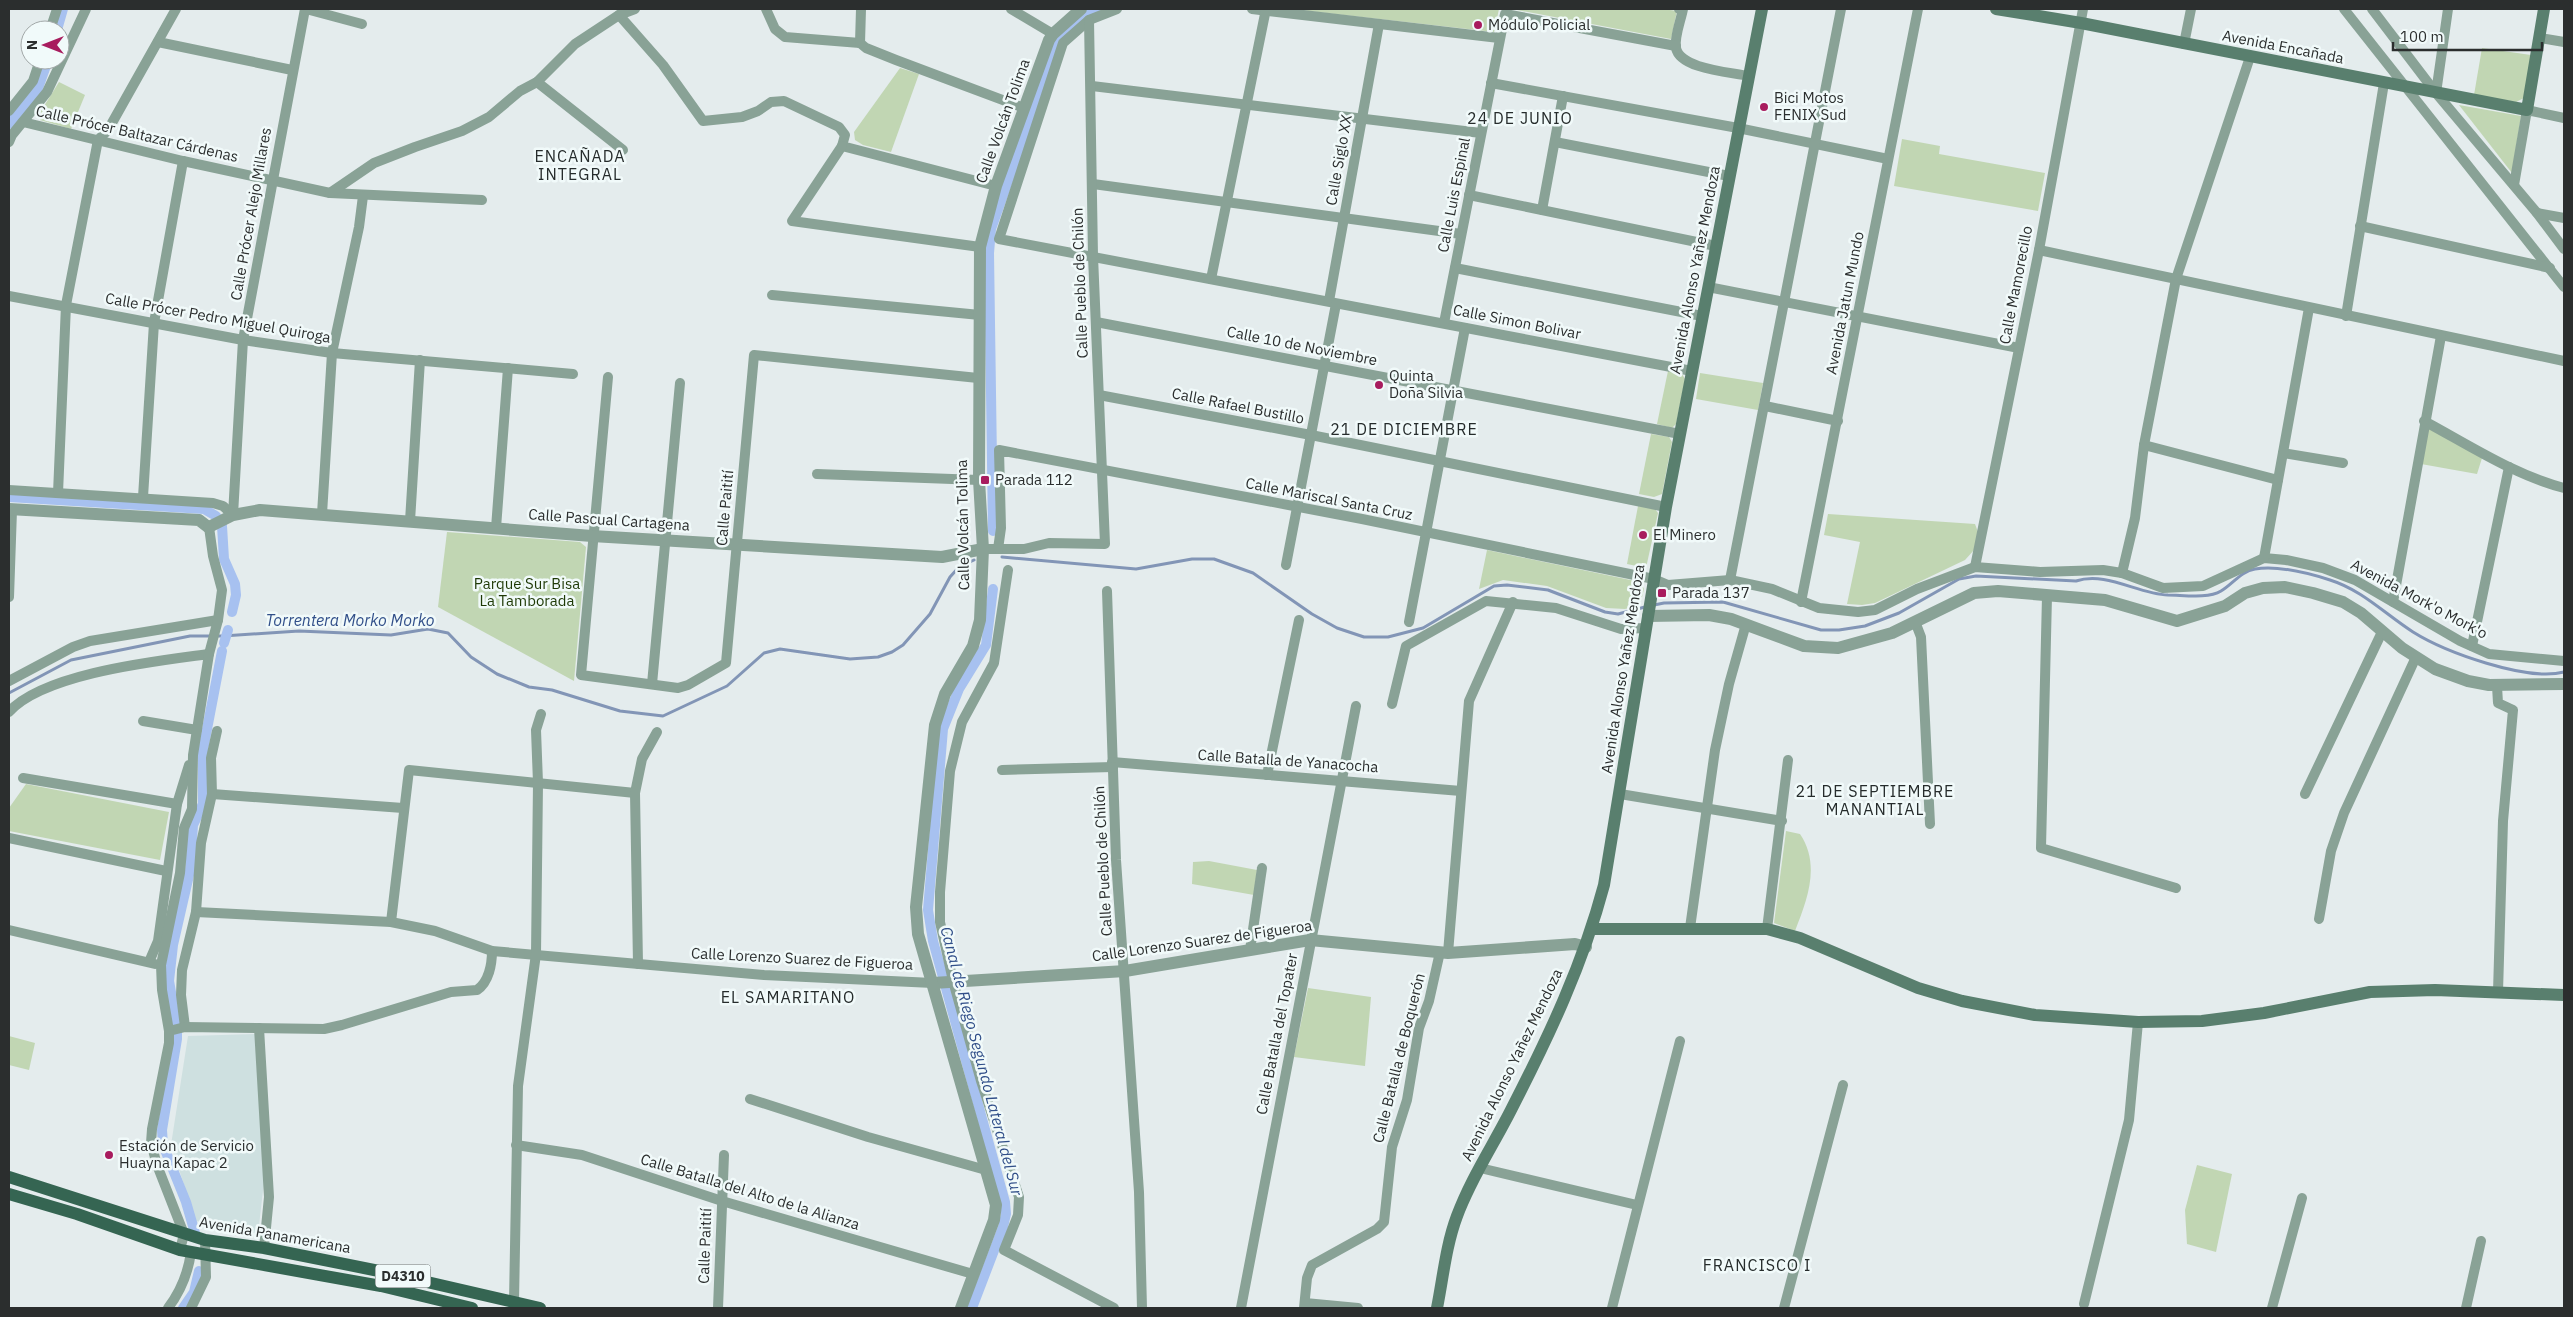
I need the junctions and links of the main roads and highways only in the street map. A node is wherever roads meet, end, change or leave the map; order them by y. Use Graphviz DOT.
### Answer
graph roads {
  1 [pos="1762,9"];
  2 [pos="1996,9"];
  3 [pos="2544,9"];
  4 [pos="1592,929"];
  5 [pos="2564,995"];
  6 [pos="9,1177"];
  7 [pos="9,1194"];
  8 [pos="472,1308"];
  9 [pos="540,1308"];
  10 [pos="1437,1308"];
  1 -- 4 [label="main road, Avenida Alonso Yañez Mendoza"];
  2 -- 3 [label="main road, Avenida Encañada"];
  4 -- 5 [label="main road"];
  4 -- 10 [label="main road, Avenida Alonso Yañez Mendoza"];
  6 -- 9 [label="main road, Avenida Panamericana / D4310"];
  7 -- 8 [label="main road, Avenida Panamericana / D4310"];
}
